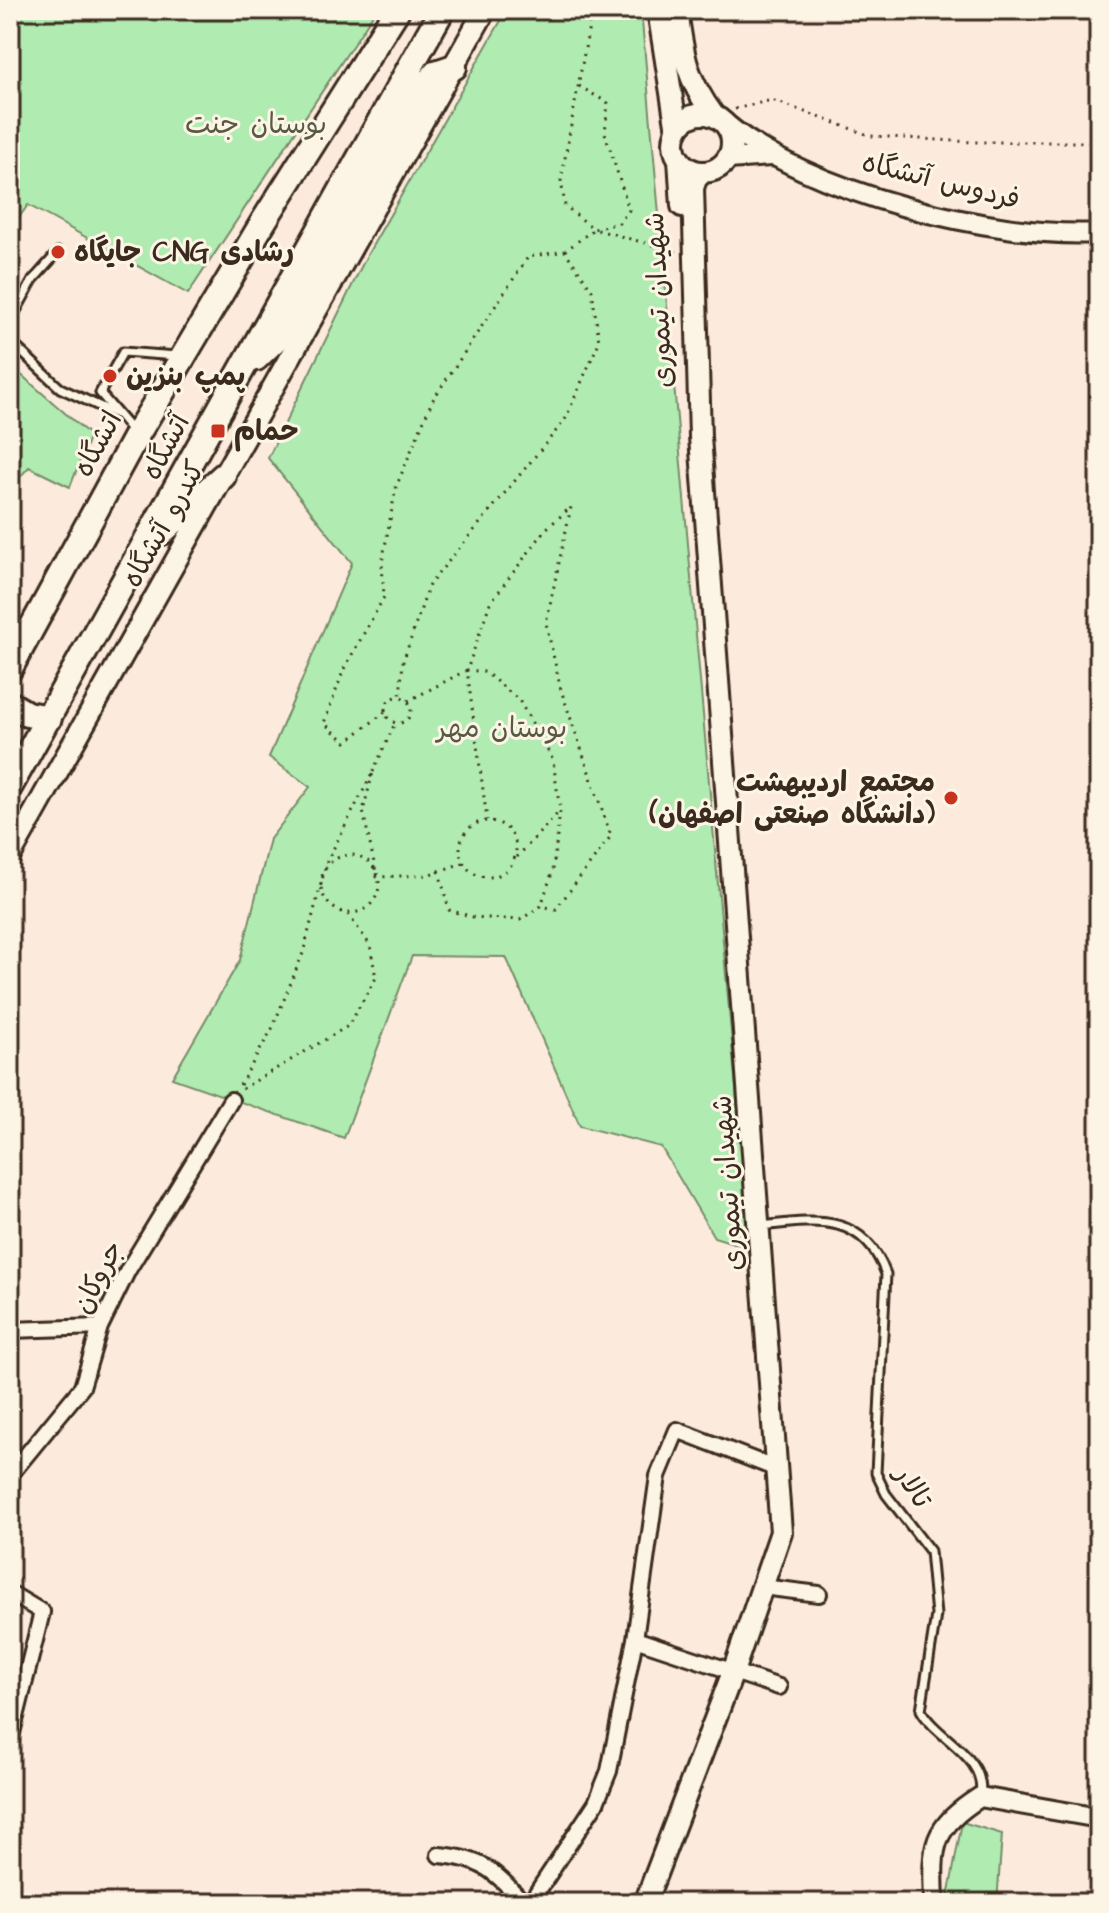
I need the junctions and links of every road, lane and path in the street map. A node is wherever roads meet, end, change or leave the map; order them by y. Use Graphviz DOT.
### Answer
graph roads {
  1 [pos="397,10"];
  2 [pos="442,10"];
  3 [pos="485,10"];
  4 [pos="592,10"];
  5 [pos="658,10"];
  6 [pos="677,10"];
  7 [pos="454,67"];
  8 [pos="579,86"];
  9 [pos="719,119"];
  10 [pos="677,131"];
  11 [pos="1099,142"];
  12 [pos="774,156"];
  13 [pos="679,159"];
  14 [pos="728,159"];
  15 [pos="703,172"];
  16 [pos="594,229"];
  17 [pos="1099,233"];
  18 [pos="565,251"];
  19 [pos="58,252"];
  20 [pos="685,254"];
  21 [pos="10,322"];
  22 [pos="10,341"];
  23 [pos="183,357"];
  24 [pos="239,372"];
  25 [pos="118,415"];
  26 [pos="136,436"];
  27 [pos="700,437"];
  28 [pos="223,476"];
  29 [pos="145,547"];
  30 [pos="10,668"];
  31 [pos="467,670"];
  32 [pos="400,696"];
  33 [pos="408,701"];
  34 [pos="10,704"];
  35 [pos="385,712"];
  36 [pos="49,718"];
  37 [pos="395,723"];
  38 [pos="12,772"];
  39 [pos="373,772"];
  40 [pos="560,811"];
  41 [pos="487,820"];
  42 [pos="10,856"];
  43 [pos="514,859"];
  44 [pos="463,863"];
  45 [pos="439,871"];
  46 [pos="377,877"];
  47 [pos="321,879"];
  48 [pos="541,906"];
  49 [pos="347,913"];
  50 [pos="231,1100"];
  51 [pos="759,1226"];
  52 [pos="100,1327"];
  53 [pos="10,1330"];
  54 [pos="777,1469"];
  55 [pos="10,1475"];
  56 [pos="762,1587"];
  57 [pos="10,1593"];
  58 [pos="819,1594"];
  59 [pos="635,1639"];
  60 [pos="733,1672"];
  61 [pos="779,1687"];
  62 [pos="10,1741"];
  63 [pos="980,1797"];
  64 [pos="1099,1818"];
  65 [pos="439,1855"];
  66 [pos="524,1903"];
  67 [pos="530,1903"];
  68 [pos="645,1903"];
  69 [pos="934,1903"];
  1 -- 23 [label="main road, اتشگاه"];
  2 -- 24 [label="main road, آتشگاه"];
  3 -- 7 [label="main road, کندرو آتشگاه"];
  4 -- 8 [label="path"];
  5 -- 10 [label="main road"];
  6 -- 9 [label="main road"];
  7 -- 24 [label="main road"];
  7 -- 28 [label="main road, کندرو آتشگاه"];
  8 -- 16 [label="path"];
  8 -- 16 [label="path"];
  9 -- 10 [label="main road"];
  9 -- 11 [label="path"];
  9 -- 12 [label="street, فردوس آتشگاه"];
  9 -- 14 [label="main road"];
  10 -- 13 [label="main road"];
  12 -- 14 [label="street"];
  12 -- 17 [label="street, فردوس آتشگاه"];
  13 -- 15 [label="main road"];
  13 -- 20 [label="main road, شهیدان تیموری"];
  14 -- 15 [label="main road"];
  15 -- 27 [label="main road, شهیدان تیموری"];
  16 -- 18 [label="path"];
  16 -- 20 [label="path"];
  18 -- 32 [label="path"];
  18 -- 35 [label="path"];
  19 -- 21 [label="lane"];
  20 -- 27 [label="main road, شهیدان تیموری"];
  22 -- 25 [label="lane"];
  23 -- 25 [label="lane"];
  23 -- 26 [label="main road, اتشگاه"];
  24 -- 29 [label="main road, آتشگاه"];
  25 -- 26 [label="lane"];
  26 -- 30 [label="main road, اتشگاه"];
  27 -- 51 [label="main road, شهیدان تیموری"];
  28 -- 29 [label="main road"];
  28 -- 42 [label="main road, کندرو آتشگاه"];
  29 -- 36 [label="main road, آتشگاه"];
  31 -- 33 [label="path"];
  31 -- 40 [label="path"];
  31 -- 41 [label="path"];
  31 -- 48 [label="path"];
  32 -- 33 [label="path"];
  32 -- 35 [label="path"];
  33 -- 37 [label="path"];
  34 -- 36 [label="main road"];
  35 -- 37 [label="path"];
  36 -- 38 [label="main road, آتشگاه"];
  37 -- 39 [label="path"];
  39 -- 46 [label="path"];
  39 -- 47 [label="path"];
  40 -- 43 [label="path"];
  40 -- 48 [label="path"];
  41 -- 43 [label="path"];
  41 -- 44 [label="path"];
  43 -- 44 [label="path"];
  44 -- 45 [label="path"];
  45 -- 46 [label="path"];
  45 -- 48 [label="path"];
  46 -- 47 [label="path"];
  46 -- 49 [label="path"];
  47 -- 49 [label="path"];
  47 -- 50 [label="path"];
  49 -- 50 [label="path"];
  50 -- 52 [label="street, جروکان"];
  51 -- 54 [label="main road, شهیدان تیموری"];
  51 -- 63 [label="lane, تالار"];
  52 -- 53 [label="street"];
  52 -- 55 [label="street, جروکان"];
  54 -- 56 [label="main road, شهیدان تیموری"];
  54 -- 59 [label="street"];
  56 -- 58 [label="street"];
  56 -- 60 [label="main road, شهیدان تیموری"];
  57 -- 62 [label="street"];
  59 -- 60 [label="street"];
  59 -- 67 [label="street"];
  60 -- 61 [label="street"];
  60 -- 68 [label="main road, شهیدان تیموری"];
  63 -- 64 [label="street"];
  63 -- 69 [label="street"];
  65 -- 66 [label="street"];
}
